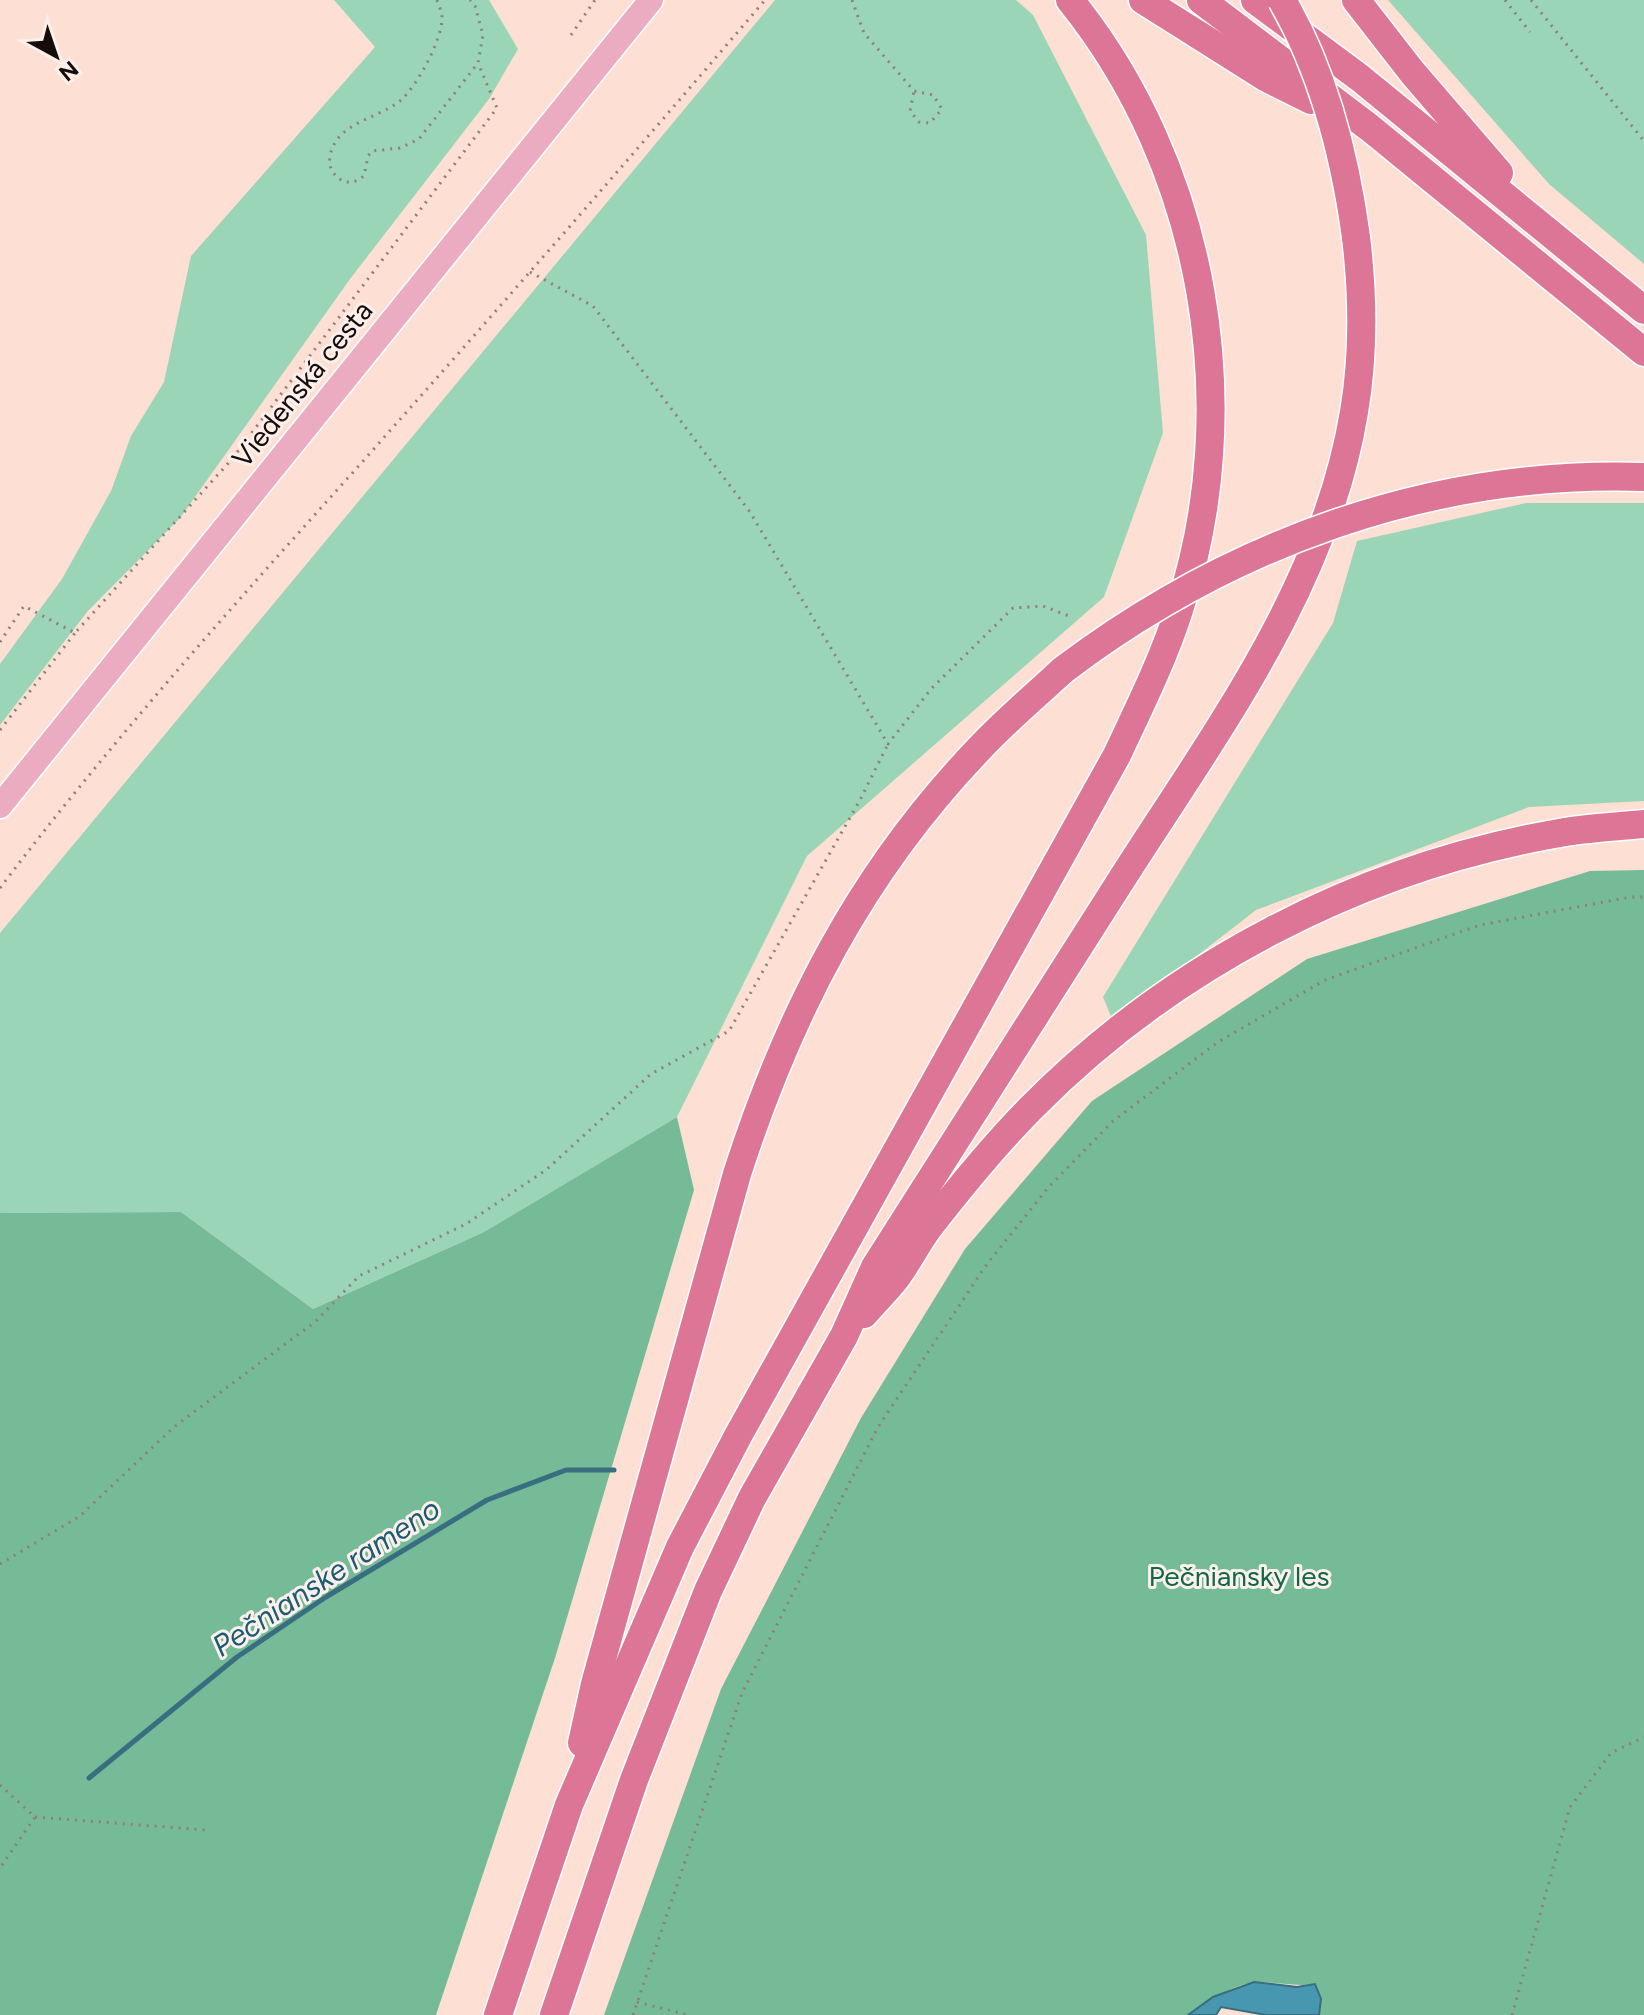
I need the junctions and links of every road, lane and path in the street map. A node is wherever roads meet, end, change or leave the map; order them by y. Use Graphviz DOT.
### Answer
graph roads {
  1 [pos="437,0"];
  2 [pos="470,0"];
  3 [pos="595,0"];
  4 [pos="651,0"];
  5 [pos="765,0"];
  6 [pos="852,0"];
  7 [pos="1070,0"];
  8 [pos="1143,0"];
  9 [pos="1201,0"];
  10 [pos="1255,0"];
  11 [pos="1282,0"];
  12 [pos="1356,0"];
  13 [pos="1505,0"];
  14 [pos="1531,0"];
  15 [pos="1530,32"];
  16 [pos="571,35"];
  17 [pos="478,63"];
  18 [pos="914,91"];
  19 [pos="1370,128"];
  20 [pos="1644,141"];
  21 [pos="1547,228"];
  22 [pos="530,272"];
  23 [pos="1644,310"];
  24 [pos="1644,352"];
  25 [pos="1644,477"];
  26 [pos="1069,616"];
  27 [pos="75,633"];
  28 [pos="0,642"];
  29 [pos="0,730"];
  30 [pos="888,744"];
  31 [pos="0,806"];
  32 [pos="1644,824"];
  33 [pos="0,888"];
  34 [pos="1644,897"];
  35 [pos="844,1336"];
  36 [pos="0,1564"];
  37 [pos="1644,1737"];
  38 [pos="0,1785"];
  39 [pos="569,1805"];
  40 [pos="35,1817"];
  41 [pos="206,1830"];
  42 [pos="0,1868"];
  43 [pos="637,2002"];
  44 [pos="498,2015"];
  45 [pos="554,2015"];
  46 [pos="633,2015"];
  47 [pos="688,2015"];
  48 [pos="1512,2015"];
  1 -- 17 [label="path"];
  2 -- 17 [label="path"];
  3 -- 16 [label="path"];
  4 -- 31 [label="main road, Viedenská cesta"];
  5 -- 22 [label="path"];
  6 -- 18 [label="path"];
  7 -- 39 [label="highway"];
  8 -- 19 [label="highway"];
  9 -- 19 [label="highway"];
  10 -- 21 [label="highway"];
  11 -- 35 [label="highway, bridge"];
  12 -- 21 [label="highway"];
  13 -- 15 [label="path"];
  14 -- 20 [label="path"];
  17 -- 27 [label="path"];
  18 -- 18 [label="path"];
  19 -- 24 [label="highway"];
  21 -- 23 [label="highway"];
  22 -- 30 [label="path"];
  22 -- 33 [label="path"];
  25 -- 39 [label="highway, bridge"];
  26 -- 30 [label="path"];
  27 -- 28 [label="path"];
  27 -- 29 [label="path"];
  30 -- 36 [label="path"];
  32 -- 35 [label="highway"];
  34 -- 43 [label="path"];
  35 -- 45 [label="highway"];
  37 -- 48 [label="path"];
  38 -- 40 [label="path"];
  39 -- 44 [label="highway"];
  40 -- 41 [label="path"];
  40 -- 42 [label="path"];
  43 -- 46 [label="path"];
  43 -- 47 [label="path"];
}
